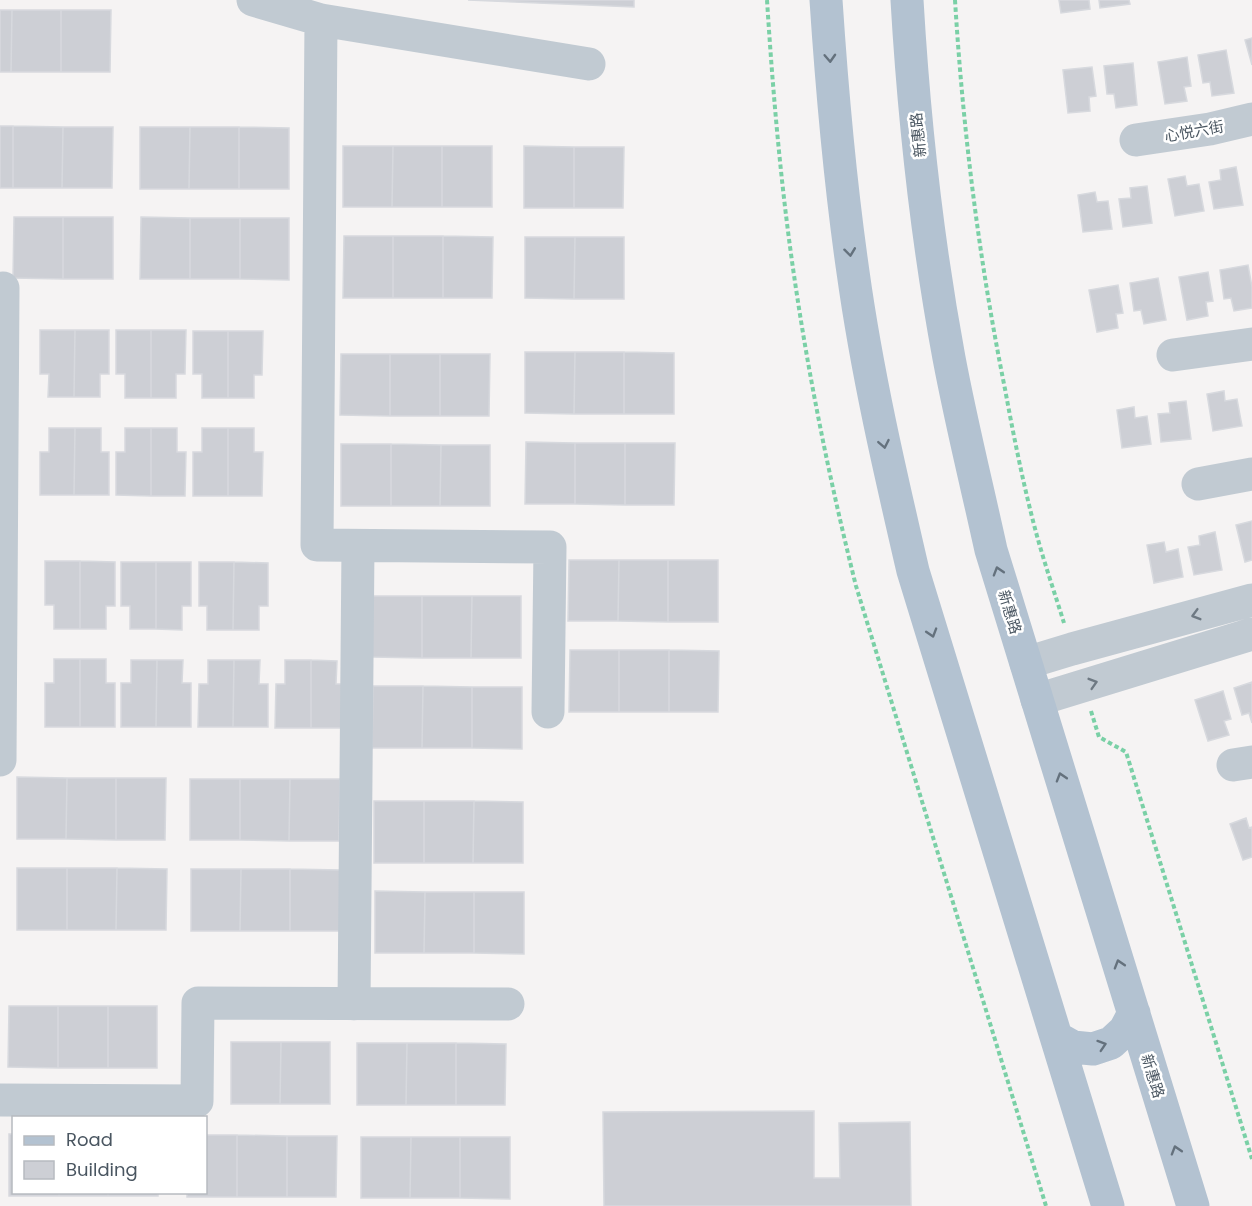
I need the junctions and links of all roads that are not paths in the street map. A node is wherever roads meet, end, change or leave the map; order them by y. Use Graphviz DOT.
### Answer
graph roads {
  1 [pos="253,0"];
  2 [pos="826,0"];
  3 [pos="907,0"];
  4 [pos="321,20"];
  5 [pos="589,64"];
  6 [pos="1252,119"];
  7 [pos="1136,140"];
  8 [pos="3,288"];
  9 [pos="1252,344"];
  10 [pos="1173,355"];
  11 [pos="1,463"];
  12 [pos="1252,474"];
  13 [pos="1198,484"];
  14 [pos="358,546"];
  15 [pos="1252,600"];
  16 [pos="1252,634"];
  17 [pos="1026,663"];
  18 [pos="1037,700"];
  19 [pos="548,712"];
  20 [pos="0,760"];
  21 [pos="354,1004"];
  22 [pos="508,1004"];
  23 [pos="1134,1013"];
  24 [pos="1057,1038"];
  25 [pos="0,1100"];
  26 [pos="1108,1206"];
  27 [pos="1193,1206"];
  1 -- 4 [label="lane"];
  2 -- 24 [label="main road, one-way"];
  17 -- 3 [label="main road, 新惠路, one-way"];
  4 -- 5 [label="lane"];
  4 -- 14 [label="lane"];
  6 -- 7 [label="lane, 心悦六街"];
  8 -- 11 [label="lane"];
  9 -- 10 [label="lane"];
  11 -- 20 [label="lane"];
  12 -- 13 [label="lane"];
  14 -- 19 [label="lane"];
  14 -- 21 [label="lane"];
  15 -- 17 [label="lane, one-way"];
  18 -- 16 [label="lane, one-way"];
  17 -- 18 [label="main road, 新惠路"];
  23 -- 18 [label="main road, 新惠路, one-way"];
  21 -- 22 [label="lane"];
  21 -- 25 [label="lane"];
  24 -- 23 [label="main road, one-way"];
  27 -- 23 [label="main road, 新惠路, one-way"];
  24 -- 26 [label="main road"];
}
